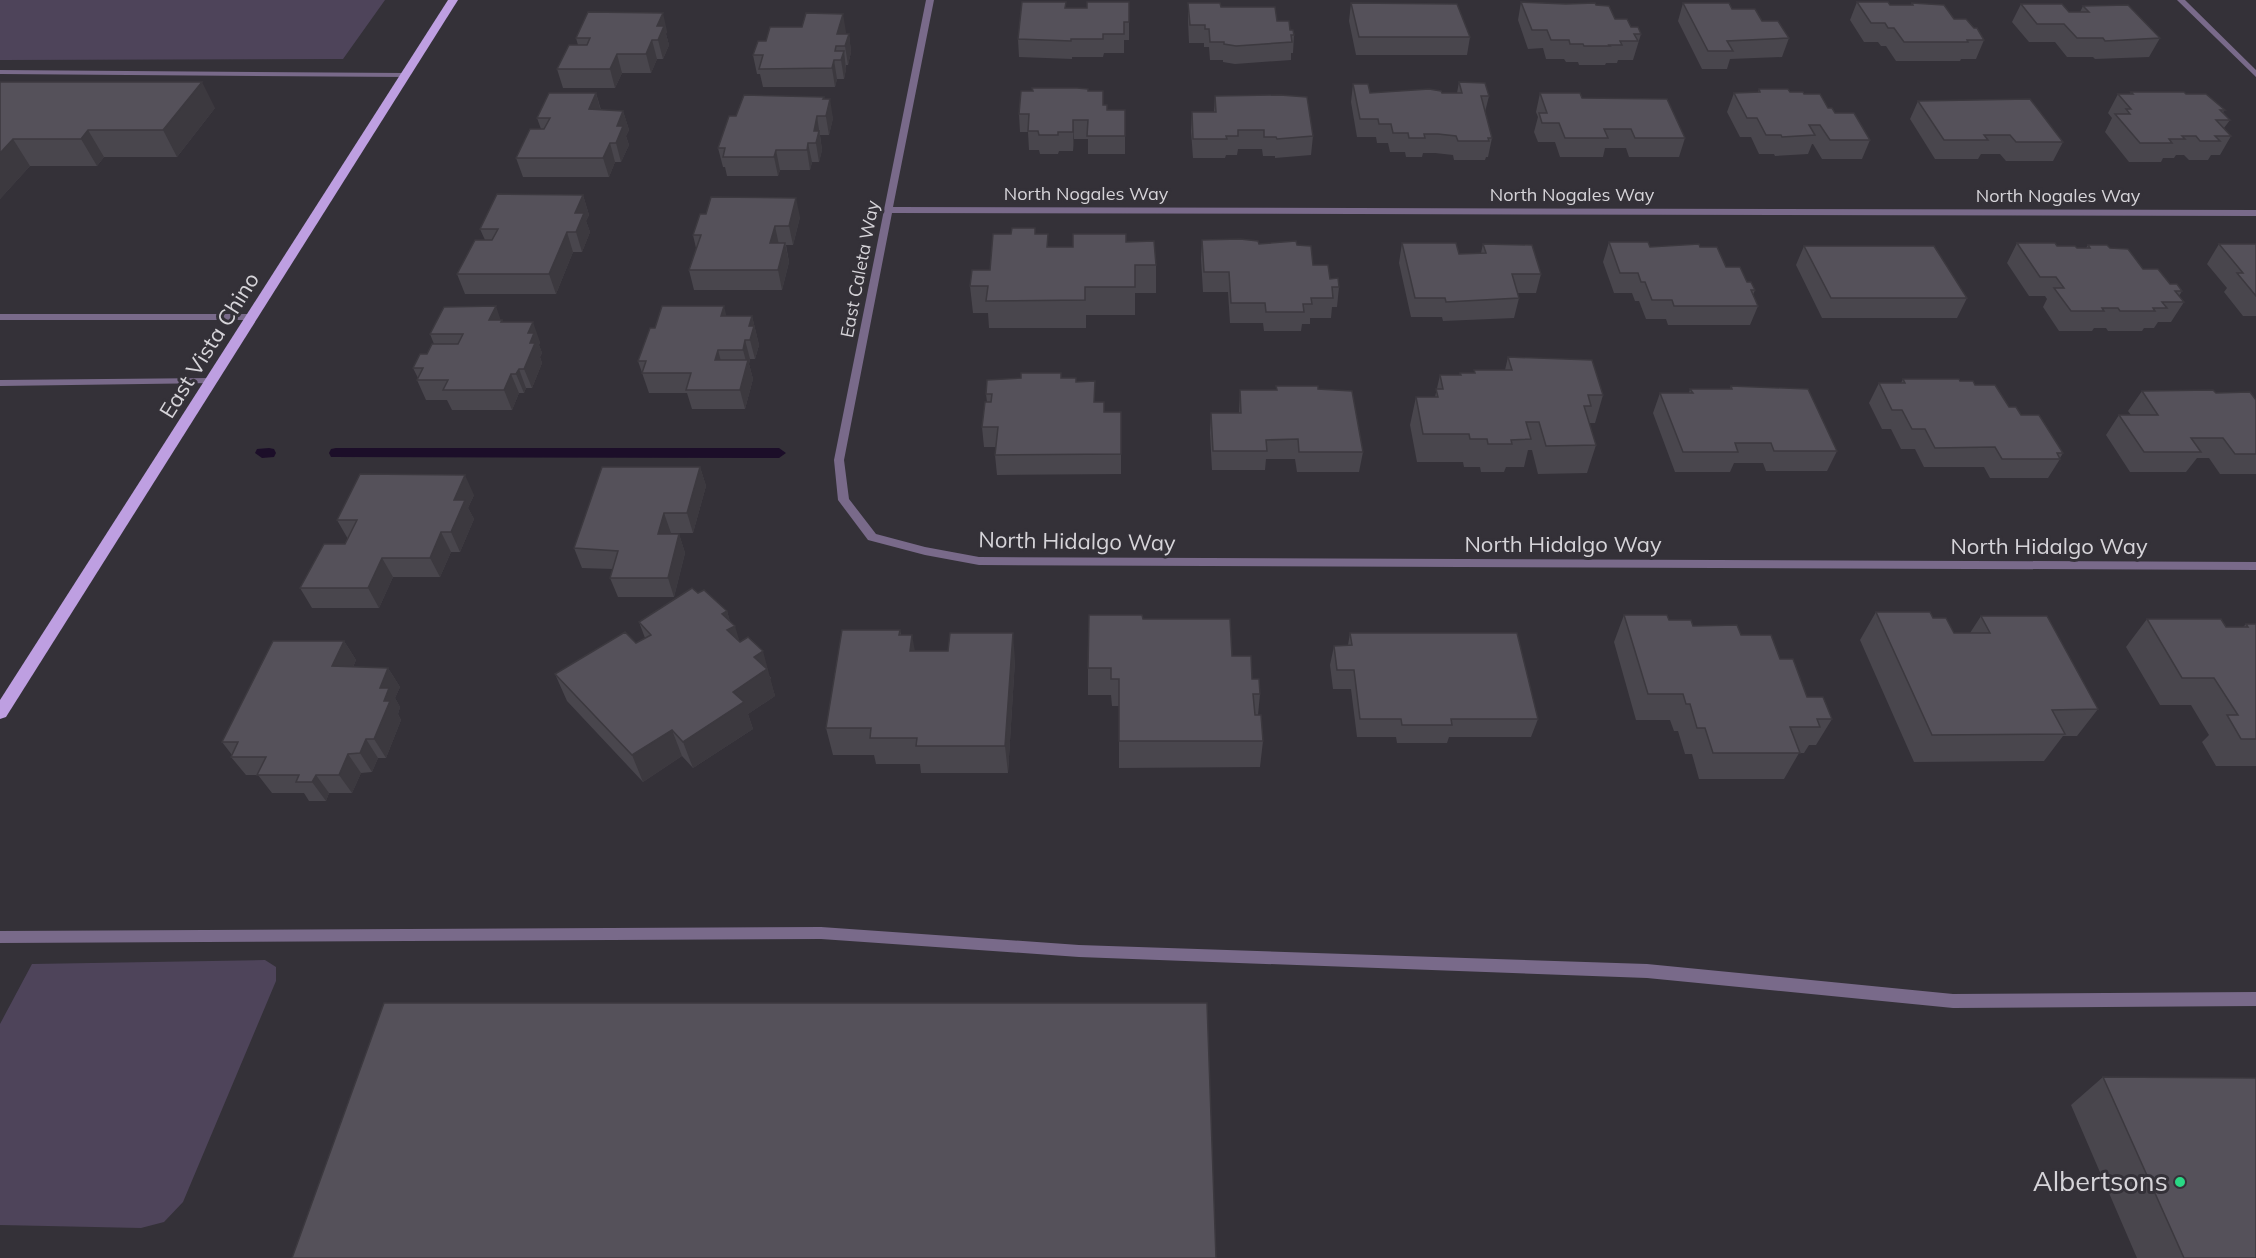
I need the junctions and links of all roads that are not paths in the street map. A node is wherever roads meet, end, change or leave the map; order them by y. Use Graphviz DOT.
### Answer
graph roads {
  1 [pos="453,0"];
  2 [pos="930,0"];
  3 [pos="2181,0"];
  4 [pos="0,72"];
  5 [pos="405,75"];
  6 [pos="2256,75"];
  7 [pos="889,210"];
  8 [pos="2256,213"];
  9 [pos="0,317"];
  10 [pos="252,317"];
  11 [pos="211,381"];
  12 [pos="0,383"];
  13 [pos="872,537"];
  14 [pos="2256,566"];
  15 [pos="0,713"];
  16 [pos="0,937"];
  17 [pos="2256,999"];
  1 -- 5 [label="main road, East Vista Chino"];
  2 -- 7 [label="street, East Caleta Way"];
  3 -- 6 [label="street"];
  4 -- 5 [label="street"];
  5 -- 10 [label="main road, East Vista Chino"];
  7 -- 8 [label="street, North Nogales Way"];
  7 -- 13 [label="street, East Caleta Way"];
  9 -- 10 [label="street"];
  10 -- 11 [label="main road, East Vista Chino"];
  11 -- 12 [label="street"];
  11 -- 15 [label="main road, East Vista Chino"];
  13 -- 14 [label="street, North Hidalgo Way"];
  16 -- 17 [label="street"];
}
